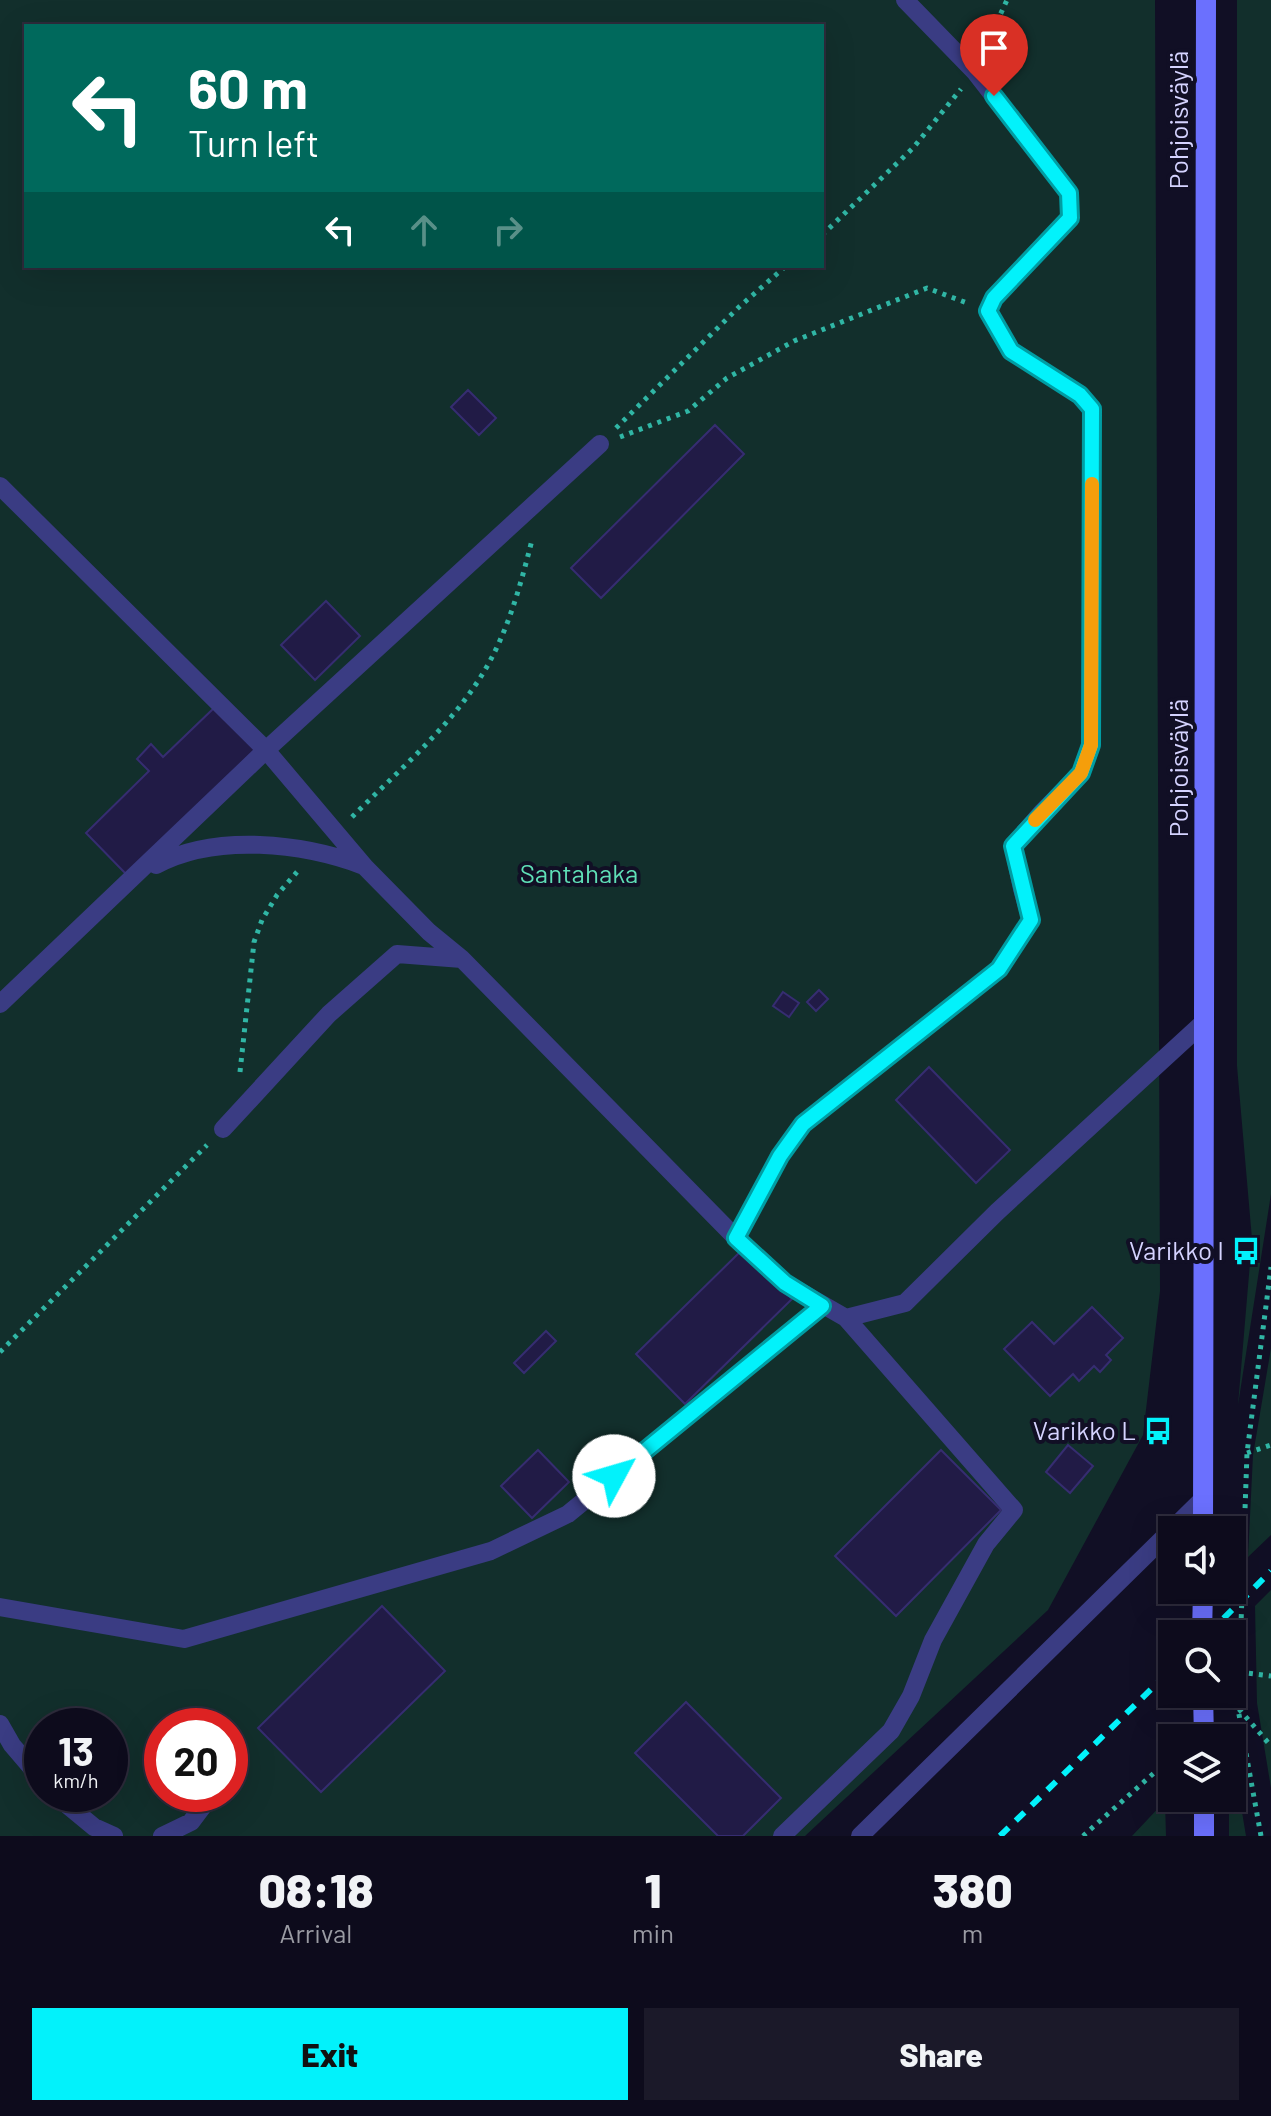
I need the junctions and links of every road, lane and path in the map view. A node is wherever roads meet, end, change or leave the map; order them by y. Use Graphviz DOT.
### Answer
graph roads {
  1 [pos="905,0"];
  2 [pos="1007,0"];
  3 [pos="1205,2"];
  4 [pos="975,72"];
  5 [pos="824,233"];
  6 [pos="784,268"];
  7 [pos="988,311"];
  8 [pos="600,444"];
  9 [pos="0,486"];
  10 [pos="534,532"];
  11 [pos="266,750"];
  12 [pos="336,833"];
  13 [pos="316,852"];
  14 [pos="365,867"];
  15 [pos="130,881"];
  16 [pos="462,959"];
  17 [pos="0,1004"];
  18 [pos="1205,1021"];
  19 [pos="240,1075"];
  20 [pos="223,1129"];
  21 [pos="736,1238"];
  22 [pos="1271,1267"];
  23 [pos="822,1306"];
  24 [pos="846,1318"];
  25 [pos="0,1352"];
  26 [pos="1271,1445"];
  27 [pos="1247,1453"];
  28 [pos="1203,1499"];
  29 [pos="1203,1516"];
  30 [pos="0,1607"];
  31 [pos="1241,1620"];
  32 [pos="1246,1673"];
  33 [pos="1271,1676"];
  34 [pos="1238,1709"];
  35 [pos="0,1724"];
  36 [pos="1271,1746"];
  37 [pos="6,1751"];
  38 [pos="24,1766"];
  39 [pos="1158,1769"];
  40 [pos="76,1812"];
  41 [pos="198,1812"];
  42 [pos="1204,1812"];
  43 [pos="114,1836"];
  44 [pos="162,1836"];
  45 [pos="782,1836"];
  46 [pos="860,1836"];
  47 [pos="1083,1836"];
  48 [pos="1204,1836"];
  49 [pos="1261,1836"];
  1 -- 4 [label="lane"];
  2 -- 4 [label="path"];
  3 -- 18 [label="main road, Pohjoisväylä"];
  4 -- 5 [label="path"];
  4 -- 7 [label="lane"];
  6 -- 8 [label="path"];
  7 -- 8 [label="path"];
  7 -- 21 [label="lane"];
  8 -- 11 [label="lane"];
  9 -- 11 [label="lane"];
  10 -- 12 [label="path"];
  11 -- 12 [label="lane"];
  11 -- 15 [label="lane"];
  12 -- 14 [label="lane"];
  13 -- 14 [label="lane"];
  13 -- 15 [label="lane"];
  13 -- 19 [label="path"];
  14 -- 16 [label="lane"];
  15 -- 17 [label="lane"];
  16 -- 20 [label="lane"];
  16 -- 21 [label="lane"];
  18 -- 24 [label="lane"];
  18 -- 28 [label="main road, Pohjoisväylä"];
  20 -- 25 [label="path"];
  21 -- 23 [label="lane"];
  22 -- 27 [label="path"];
  23 -- 24 [label="lane"];
  23 -- 30 [label="lane"];
  24 -- 45 [label="lane"];
  26 -- 27 [label="path"];
  27 -- 31 [label="path"];
  28 -- 29 [label="main road, Pohjoisväylä"];
  28 -- 46 [label="lane"];
  32 -- 33 [label="path"];
  34 -- 36 [label="path"];
  34 -- 49 [label="path"];
  35 -- 37 [label="lane"];
  37 -- 38 [label="lane"];
  39 -- 47 [label="path"];
  40 -- 43 [label="lane"];
  41 -- 44 [label="lane"];
  42 -- 48 [label="main road"];
}
